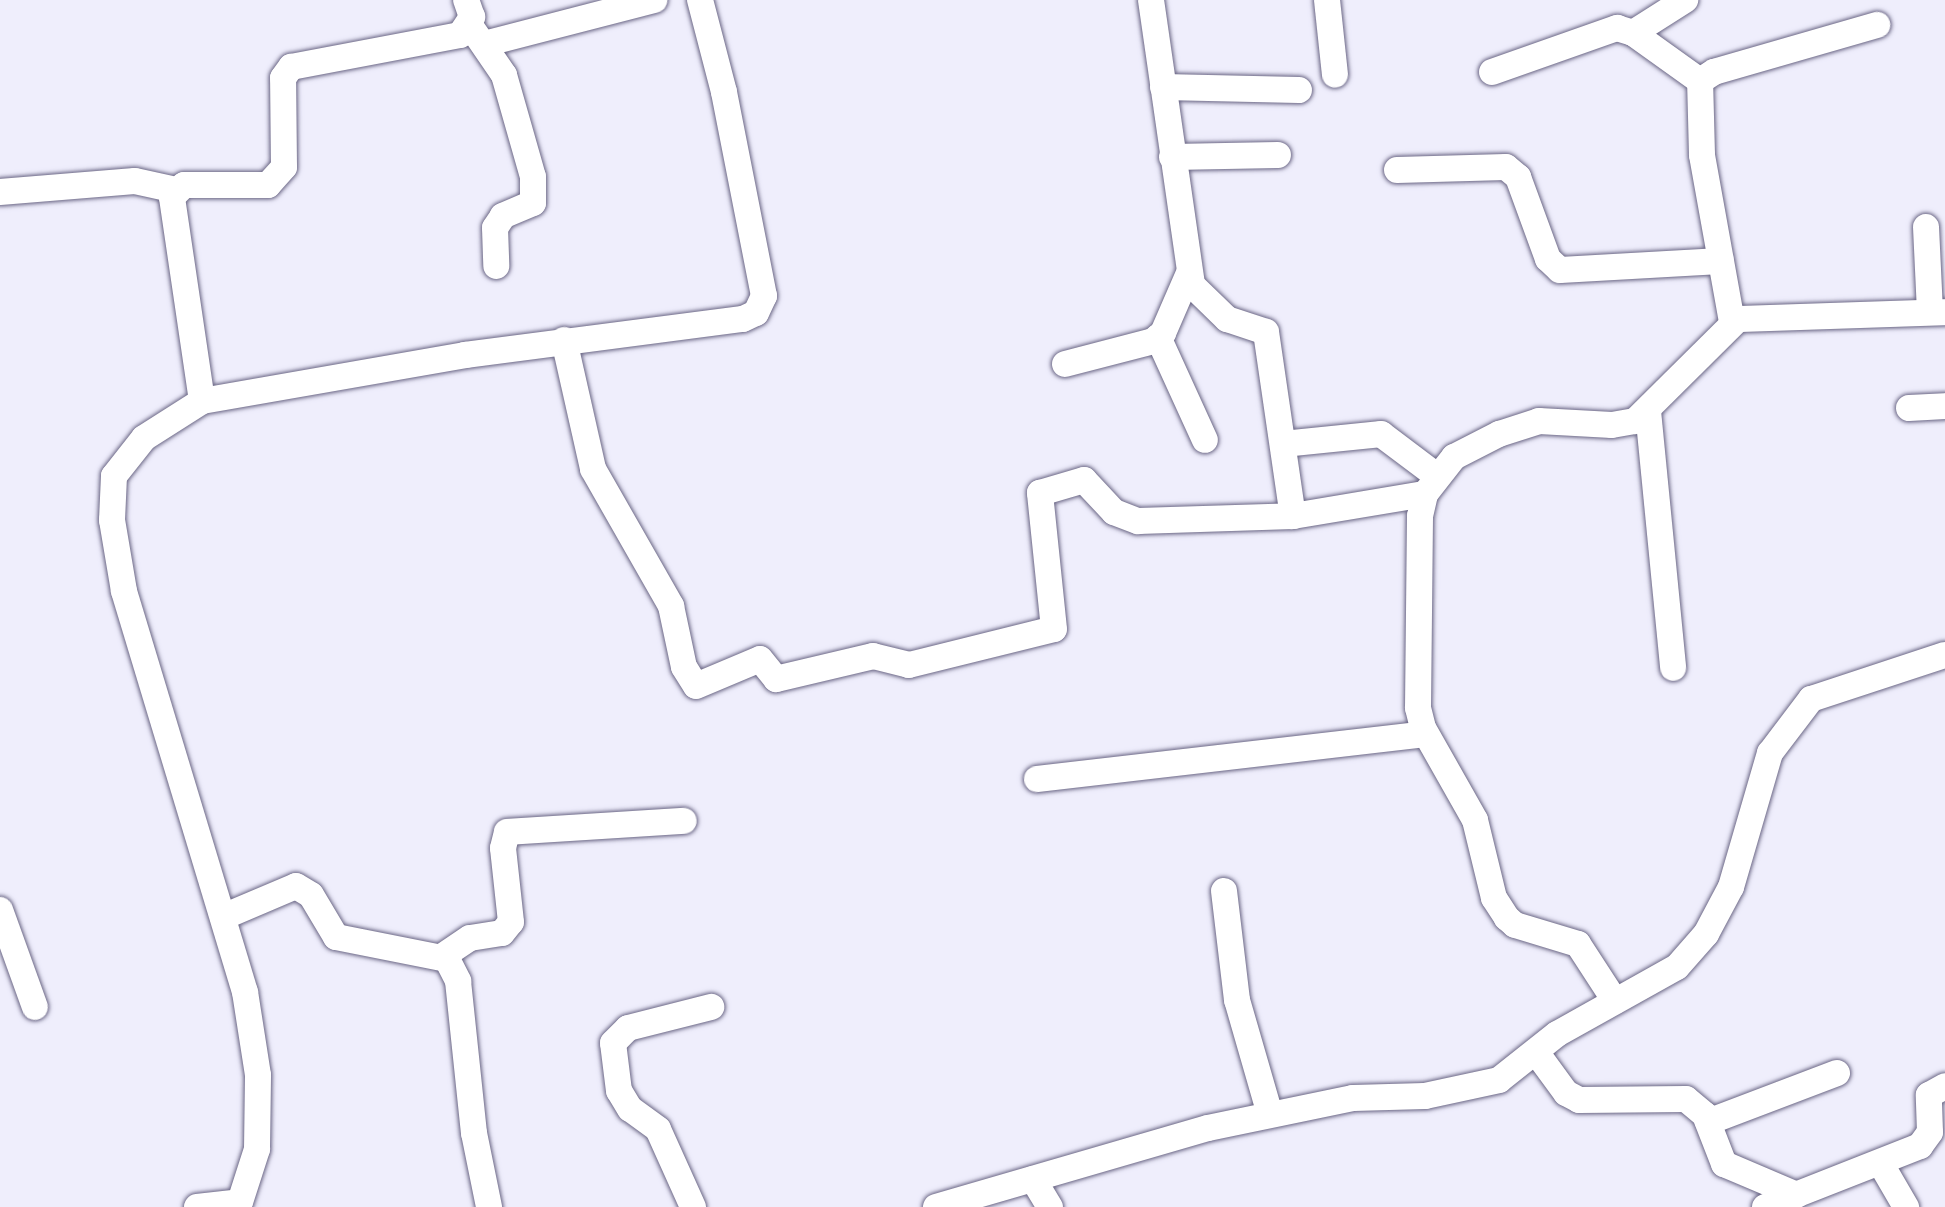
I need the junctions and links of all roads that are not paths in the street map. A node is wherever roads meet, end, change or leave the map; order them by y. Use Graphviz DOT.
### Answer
graph roads {
  1 [pos="654,0"];
  2 [pos="700,0"];
  3 [pos="1151,0"];
  4 [pos="1327,0"];
  5 [pos="1685,0"];
  6 [pos="473,23"];
  7 [pos="1877,25"];
  8 [pos="1633,33"];
  9 [pos="1492,72"];
  10 [pos="1335,75"];
  11 [pos="1700,81"];
  12 [pos="1163,87"];
  13 [pos="1299,90"];
  14 [pos="1278,155"];
  15 [pos="1172,157"];
  16 [pos="1397,170"];
  17 [pos="176,190"];
  18 [pos="0,192"];
  19 [pos="1926,227"];
  20 [pos="1721,261"];
  21 [pos="496,266"];
  22 [pos="1189,273"];
  23 [pos="1937,312"];
  24 [pos="1732,322"];
  25 [pos="1158,337"];
  26 [pos="564,340"];
  27 [pos="1065,364"];
  28 [pos="202,401"];
  29 [pos="1945,406"];
  30 [pos="1909,408"];
  31 [pos="1648,411"];
  32 [pos="1205,440"];
  33 [pos="1283,444"];
  34 [pos="1431,485"];
  35 [pos="1293,516"];
  36 [pos="1945,655"];
  37 [pos="1673,668"];
  38 [pos="1425,734"];
  39 [pos="1037,779"];
  40 [pos="684,821"];
  41 [pos="1224,891"];
  42 [pos="0,910"];
  43 [pos="223,917"];
  44 [pos="443,956"];
  45 [pos="1615,1001"];
  46 [pos="35,1007"];
  47 [pos="711,1007"];
  48 [pos="1536,1052"];
  49 [pos="1837,1073"];
  50 [pos="1945,1086"];
  51 [pos="1270,1114"];
  52 [pos="1708,1122"];
  53 [pos="1881,1164"];
  54 [pos="1033,1179"];
  55 [pos="1797,1195"];
  56 [pos="197,1207"];
  57 [pos="489,1207"];
  58 [pos="693,1207"];
  59 [pos="936,1207"];
  60 [pos="1050,1207"];
  61 [pos="1765,1207"];
  62 [pos="1906,1207"];
  1 -- 6 [label="street"];
  2 -- 26 [label="street"];
  3 -- 12 [label="street"];
  4 -- 10 [label="street"];
  5 -- 8 [label="street"];
  6 -- 17 [label="street"];
  6 -- 21 [label="street"];
  7 -- 11 [label="street"];
  8 -- 9 [label="street"];
  8 -- 11 [label="street"];
  11 -- 20 [label="street"];
  12 -- 13 [label="street"];
  12 -- 15 [label="street"];
  14 -- 15 [label="street"];
  15 -- 22 [label="street"];
  16 -- 20 [label="street"];
  17 -- 18 [label="street"];
  17 -- 28 [label="street"];
  19 -- 23 [label="street"];
  20 -- 24 [label="street"];
  22 -- 25 [label="street"];
  22 -- 33 [label="street"];
  23 -- 24 [label="street"];
  24 -- 31 [label="street"];
  25 -- 27 [label="street"];
  25 -- 32 [label="street"];
  26 -- 28 [label="street"];
  26 -- 35 [label="street"];
  28 -- 43 [label="street"];
  29 -- 30 [label="street"];
  31 -- 34 [label="street"];
  31 -- 37 [label="street"];
  33 -- 34 [label="street"];
  33 -- 35 [label="street"];
  34 -- 35 [label="street"];
  34 -- 38 [label="street"];
  36 -- 45 [label="street"];
  38 -- 39 [label="street"];
  38 -- 45 [label="street"];
  40 -- 44 [label="street"];
  41 -- 51 [label="street"];
  42 -- 46 [label="street"];
  43 -- 44 [label="street"];
  43 -- 56 [label="street"];
  44 -- 57 [label="street"];
  45 -- 48 [label="street"];
  47 -- 58 [label="street"];
  48 -- 51 [label="street"];
  48 -- 52 [label="street"];
  49 -- 52 [label="street"];
  50 -- 53 [label="street"];
  51 -- 54 [label="street"];
  52 -- 55 [label="street"];
  53 -- 55 [label="street"];
  53 -- 62 [label="street"];
  54 -- 59 [label="street"];
  54 -- 60 [label="street"];
  55 -- 61 [label="street"];
}
